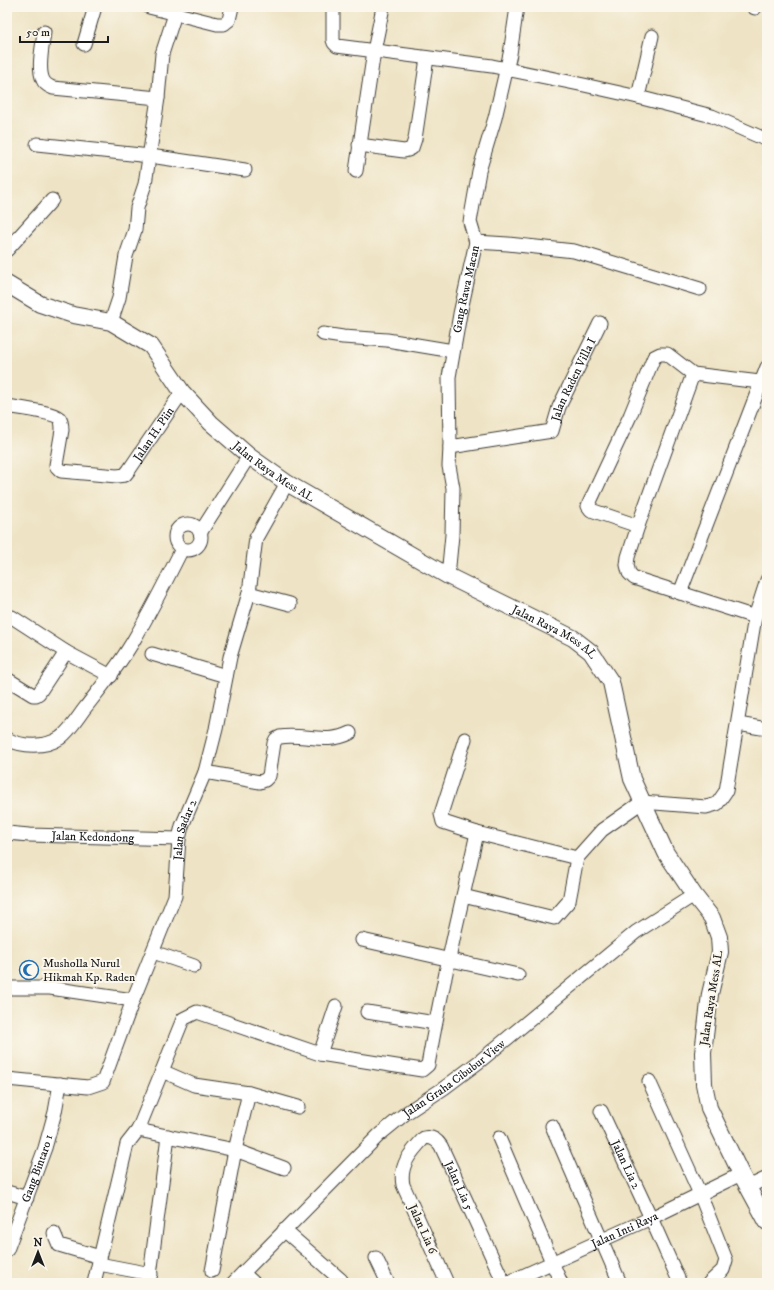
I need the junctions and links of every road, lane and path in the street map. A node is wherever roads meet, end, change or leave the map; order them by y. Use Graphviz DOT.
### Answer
graph roads {
  1 [pos="95,7"];
  2 [pos="149,7"];
  3 [pos="232,7"];
  4 [pos="333,7"];
  5 [pos="383,7"];
  6 [pos="517,7"];
  7 [pos="175,10"];
  8 [pos="44,32"];
  9 [pos="652,36"];
  10 [pos="84,44"];
  11 [pos="374,51"];
  12 [pos="427,58"];
  13 [pos="507,69"];
  14 [pos="638,97"];
  15 [pos="158,98"];
  16 [pos="767,140"];
  17 [pos="37,144"];
  18 [pos="359,145"];
  19 [pos="150,156"];
  20 [pos="245,170"];
  21 [pos="356,171"];
  22 [pos="52,200"];
  23 [pos="476,242"];
  24 [pos="7,250"];
  25 [pos="7,284"];
  26 [pos="700,289"];
  27 [pos="111,322"];
  28 [pos="600,323"];
  29 [pos="323,334"];
  30 [pos="453,351"];
  31 [pos="767,367"];
  32 [pos="693,374"];
  33 [pos="760,382"];
  34 [pos="182,392"];
  35 [pos="7,406"];
  36 [pos="450,447"];
  37 [pos="249,456"];
  38 [pos="287,483"];
  39 [pos="638,526"];
  40 [pos="200,533"];
  41 [pos="182,549"];
  42 [pos="448,576"];
  43 [pos="767,580"];
  44 [pos="249,593"];
  45 [pos="680,593"];
  46 [pos="290,604"];
  47 [pos="12,617"];
  48 [pos="755,617"];
  49 [pos="66,652"];
  50 [pos="152,654"];
  51 [pos="111,676"];
  52 [pos="226,676"];
  53 [pos="7,679"];
  54 [pos="738,724"];
  55 [pos="767,729"];
  56 [pos="350,733"];
  57 [pos="7,739"];
  58 [pos="466,739"];
  59 [pos="205,772"];
  60 [pos="642,802"];
  61 [pos="7,832"];
  62 [pos="477,833"];
  63 [pos="179,839"];
  64 [pos="577,858"];
  65 [pos="694,895"];
  66 [pos="463,896"];
  67 [pos="362,940"];
  68 [pos="153,952"];
  69 [pos="448,960"];
  70 [pos="194,966"];
  71 [pos="518,975"];
  72 [pos="7,988"];
  73 [pos="133,1000"];
  74 [pos="336,1006"];
  75 [pos="367,1012"];
  76 [pos="435,1023"];
  77 [pos="320,1054"];
  78 [pos="162,1071"];
  79 [pos="7,1079"];
  80 [pos="649,1081"];
  81 [pos="60,1084"];
  82 [pos="249,1093"];
  83 [pos="298,1107"];
  84 [pos="601,1112"];
  85 [pos="552,1126"];
  86 [pos="138,1130"];
  87 [pos="168,1136"];
  88 [pos="499,1138"];
  89 [pos="235,1150"];
  90 [pos="284,1168"];
  91 [pos="402,1175"];
  92 [pos="767,1178"];
  93 [pos="745,1180"];
  94 [pos="7,1192"];
  95 [pos="700,1194"];
  96 [pos="27,1198"];
  97 [pos="651,1218"];
  98 [pos="767,1222"];
  99 [pos="284,1230"];
  100 [pos="54,1233"];
  101 [pos="602,1240"];
  102 [pos="7,1250"];
  103 [pos="376,1258"];
  104 [pos="99,1261"];
  105 [pos="552,1262"];
  106 [pos="212,1271"];
  107 [pos="243,1273"];
  108 [pos="150,1278"];
  109 [pos="341,1280"];
  110 [pos="94,1283"];
  111 [pos="233,1283"];
  112 [pos="254,1283"];
  113 [pos="388,1283"];
  114 [pos="447,1283"];
  115 [pos="505,1283"];
  116 [pos="561,1283"];
  117 [pos="620,1283"];
  118 [pos="680,1283"];
  119 [pos="709,1283"];
  1 -- 10 [label="street"];
  2 -- 7 [label="street"];
  3 -- 7 [label="street"];
  4 -- 11 [label="street"];
  5 -- 11 [label="street"];
  6 -- 13 [label="street, Gang Rawa Macan"];
  7 -- 15 [label="street"];
  8 -- 15 [label="street"];
  9 -- 14 [label="street"];
  11 -- 12 [label="street"];
  11 -- 18 [label="street"];
  12 -- 13 [label="street"];
  12 -- 18 [label="street"];
  13 -- 14 [label="street"];
  13 -- 23 [label="street, Gang Rawa Macan"];
  14 -- 16 [label="street"];
  15 -- 19 [label="street"];
  17 -- 19 [label="street"];
  18 -- 21 [label="street"];
  19 -- 20 [label="street"];
  19 -- 27 [label="street"];
  22 -- 24 [label="street"];
  23 -- 26 [label="street"];
  23 -- 30 [label="street, Gang Rawa Macan"];
  25 -- 27 [label="street, Jalan Raya Mess AL"];
  27 -- 34 [label="street, Jalan Raya Mess AL"];
  28 -- 36 [label="street, Jalan Raden Villa I"];
  29 -- 30 [label="street"];
  30 -- 36 [label="street, Gang Rawa Macan"];
  31 -- 33 [label="street"];
  32 -- 33 [label="street"];
  32 -- 39 [label="street"];
  32 -- 39 [label="street"];
  33 -- 45 [label="street"];
  34 -- 35 [label="street, Jalan H. Piin"];
  34 -- 37 [label="street, Jalan Raya Mess AL"];
  36 -- 42 [label="street, Gang Rawa Macan"];
  37 -- 38 [label="street, Jalan Raya Mess AL"];
  37 -- 40 [label="street"];
  38 -- 42 [label="street, Jalan Raya Mess AL"];
  38 -- 44 [label="street, Jalan Sadar 2"];
  39 -- 45 [label="street"];
  40 -- 41 [label="street"];
  40 -- 41 [label="street"];
  41 -- 51 [label="street"];
  42 -- 60 [label="street, Jalan Raya Mess AL"];
  43 -- 48 [label="street"];
  44 -- 46 [label="street"];
  44 -- 52 [label="street, Jalan Sadar 2"];
  45 -- 48 [label="street"];
  47 -- 49 [label="street"];
  48 -- 54 [label="street"];
  49 -- 51 [label="street"];
  49 -- 53 [label="street"];
  50 -- 52 [label="street"];
  51 -- 57 [label="street"];
  52 -- 59 [label="street, Jalan Sadar 2"];
  54 -- 55 [label="street"];
  54 -- 60 [label="street"];
  56 -- 59 [label="street"];
  58 -- 62 [label="street"];
  59 -- 63 [label="street, Jalan Sadar 2"];
  60 -- 64 [label="street"];
  60 -- 65 [label="street, Jalan Raya Mess AL"];
  61 -- 63 [label="street, Jalan Kedondong"];
  62 -- 64 [label="street"];
  62 -- 66 [label="street"];
  63 -- 68 [label="street, Jalan Sadar 2"];
  64 -- 66 [label="street"];
  65 -- 93 [label="street, Jalan Raya Mess AL"];
  65 -- 99 [label="street, Jalan Graha Cibubur View"];
  66 -- 69 [label="street"];
  67 -- 69 [label="street"];
  68 -- 70 [label="street"];
  68 -- 73 [label="street, Jalan Sadar 2"];
  69 -- 71 [label="street"];
  69 -- 76 [label="street"];
  72 -- 73 [label="street"];
  73 -- 81 [label="street, Jalan Sadar 2"];
  74 -- 77 [label="street"];
  75 -- 76 [label="street"];
  76 -- 77 [label="street"];
  77 -- 78 [label="street"];
  78 -- 82 [label="street"];
  78 -- 86 [label="street"];
  79 -- 81 [label="street, Jalan Sadar 2"];
  80 -- 95 [label="street"];
  81 -- 96 [label="street, Gang Bintaro 1"];
  82 -- 83 [label="street"];
  82 -- 89 [label="street"];
  84 -- 97 [label="street, Jalan Lia 2"];
  85 -- 101 [label="street"];
  86 -- 87 [label="street"];
  86 -- 104 [label="street"];
  87 -- 89 [label="street"];
  87 -- 108 [label="street"];
  88 -- 105 [label="street"];
  89 -- 90 [label="street"];
  89 -- 106 [label="street"];
  91 -- 114 [label="street, Jalan Lia 6"];
  91 -- 115 [label="street, Jalan Lia 5"];
  92 -- 93 [label="street, Jalan Inti Raya"];
  93 -- 95 [label="street, Jalan Inti Raya"];
  93 -- 98 [label="street, Jalan Raya Mess AL"];
  94 -- 96 [label="street"];
  95 -- 97 [label="street, Jalan Inti Raya"];
  95 -- 119 [label="street"];
  96 -- 102 [label="street, Gang Bintaro 1"];
  97 -- 101 [label="street, Jalan Inti Raya"];
  97 -- 118 [label="street, Jalan Lia 2"];
  99 -- 107 [label="street, Jalan Graha Cibubur View"];
  99 -- 109 [label="street"];
  100 -- 104 [label="street"];
  101 -- 105 [label="street, Jalan Inti Raya"];
  101 -- 117 [label="street"];
  103 -- 113 [label="street"];
  104 -- 108 [label="street"];
  104 -- 110 [label="street"];
  105 -- 115 [label="street, Jalan Inti Raya"];
  105 -- 116 [label="street"];
  107 -- 111 [label="street, Jalan Graha Cibubur View"];
  107 -- 112 [label="street"];
}
